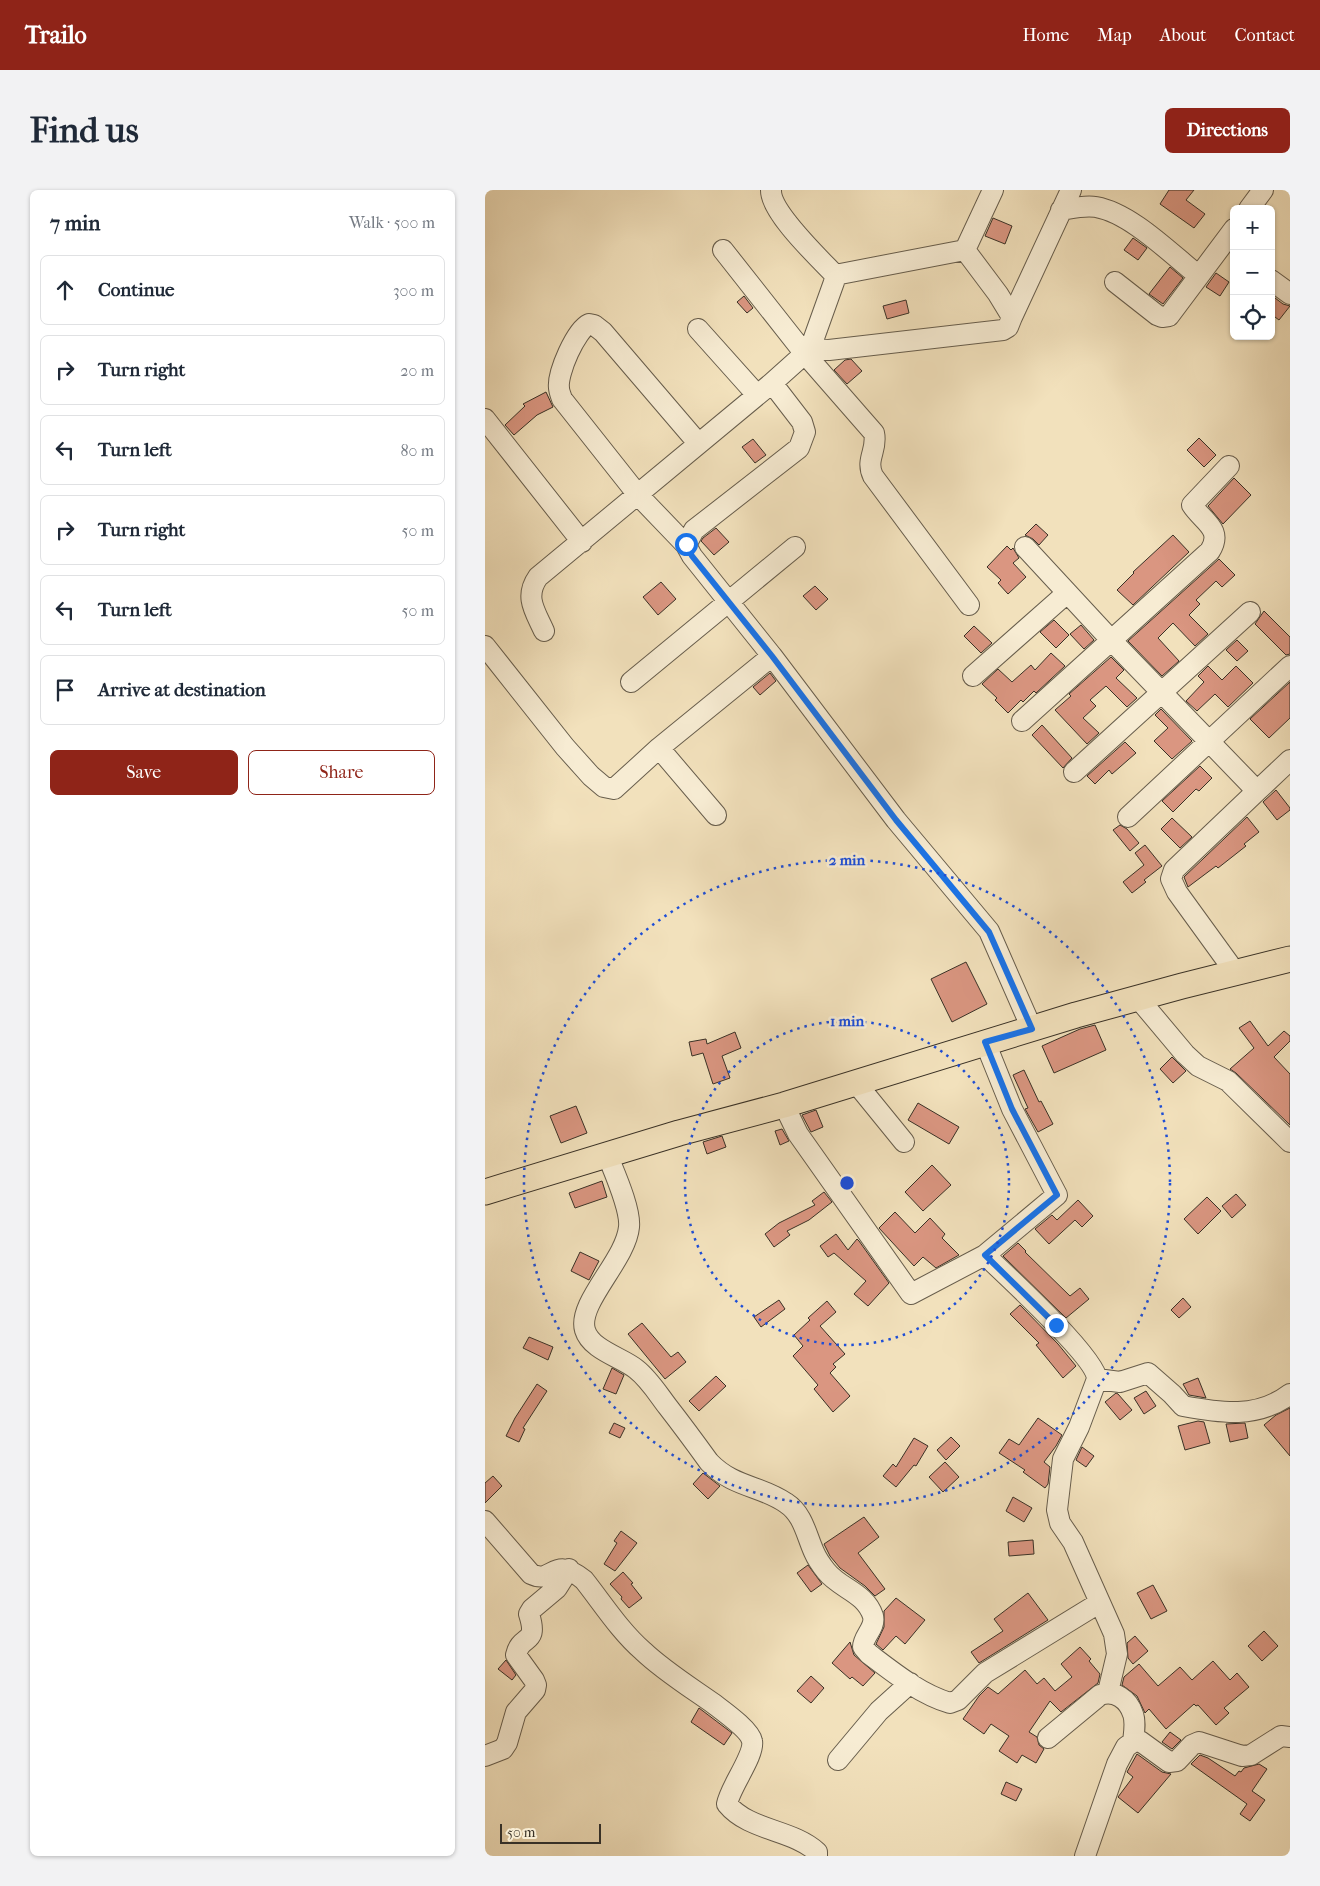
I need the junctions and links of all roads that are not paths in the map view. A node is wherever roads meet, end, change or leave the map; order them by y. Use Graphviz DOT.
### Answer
graph roads {
  1 [pos="771,190"];
  2 [pos="993,190"];
  3 [pos="1071,190"];
  4 [pos="1263,190"];
  5 [pos="1252,205"];
  6 [pos="1061,210"];
  7 [pos="723,250"];
  8 [pos="965,250"];
  9 [pos="1227,252"];
  10 [pos="835,275"];
  11 [pos="1199,276"];
  12 [pos="1115,282"];
  13 [pos="1275,283"];
  14 [pos="1290,294"];
  15 [pos="1012,317"];
  16 [pos="698,329"];
  17 [pos="807,352"];
  18 [pos="764,389"];
  19 [pos="485,419"];
  20 [pos="698,443"];
  21 [pos="1229,466"];
  22 [pos="638,495"];
  23 [pos="582,542"];
  24 [pos="686,544"];
  25 [pos="795,547"];
  26 [pos="1025,547"];
  27 [pos="1067,593"];
  28 [pos="728,602"];
  29 [pos="969,605"];
  30 [pos="1250,612"];
  31 [pos="544,631"];
  32 [pos="1112,642"];
  33 [pos="485,646"];
  34 [pos="772,656"];
  35 [pos="1290,666"];
  36 [pos="973,676"];
  37 [pos="631,682"];
  38 [pos="1161,691"];
  39 [pos="1022,722"];
  40 [pos="1210,741"];
  41 [pos="659,748"];
  42 [pos="1290,760"];
  43 [pos="1074,772"];
  44 [pos="1257,791"];
  45 [pos="716,815"];
  46 [pos="1128,817"];
  47 [pos="1290,958"];
  48 [pos="1235,972"];
  49 [pos="1138,998"];
  50 [pos="1032,1029"];
  51 [pos="985,1042"];
  52 [pos="856,1082"];
  53 [pos="784,1105"];
  54 [pos="903,1142"];
  55 [pos="1290,1142"];
  56 [pos="607,1154"];
  57 [pos="485,1192"];
  58 [pos="985,1255"];
  59 [pos="1097,1379"];
  60 [pos="1290,1394"];
  61 [pos="485,1521"];
  62 [pos="569,1570"];
  63 [pos="1099,1603"];
  64 [pos="910,1684"];
  65 [pos="1108,1692"];
  66 [pos="1290,1735"];
  67 [pos="1048,1738"];
  68 [pos="1133,1742"];
  69 [pos="485,1756"];
  70 [pos="838,1760"];
  71 [pos="817,1856"];
  72 [pos="1085,1856"];
  1 -- 10 [label="street"];
  2 -- 8 [label="street"];
  3 -- 6 [label="street"];
  4 -- 5 [label="street"];
  6 -- 11 [label="street"];
  6 -- 15 [label="street"];
  7 -- 17 [label="street"];
  8 -- 10 [label="street"];
  8 -- 15 [label="street"];
  9 -- 11 [label="street"];
  10 -- 17 [label="street"];
  11 -- 12 [label="street"];
  13 -- 14 [label="street"];
  15 -- 17 [label="street"];
  16 -- 18 [label="street"];
  17 -- 18 [label="street"];
  17 -- 29 [label="street"];
  18 -- 20 [label="street"];
  18 -- 24 [label="street"];
  19 -- 23 [label="street"];
  20 -- 22 [label="street"];
  20 -- 22 [label="street"];
  21 -- 32 [label="street"];
  22 -- 23 [label="street"];
  22 -- 24 [label="street"];
  23 -- 31 [label="street"];
  24 -- 28 [label="street"];
  25 -- 28 [label="street"];
  26 -- 27 [label="street"];
  27 -- 32 [label="street"];
  27 -- 36 [label="street"];
  28 -- 34 [label="street"];
  28 -- 37 [label="street"];
  30 -- 38 [label="street"];
  32 -- 38 [label="street"];
  32 -- 39 [label="street"];
  33 -- 41 [label="street"];
  34 -- 41 [label="street"];
  34 -- 50 [label="street"];
  35 -- 40 [label="street"];
  38 -- 40 [label="street"];
  38 -- 43 [label="street"];
  40 -- 44 [label="street"];
  40 -- 46 [label="street"];
  41 -- 45 [label="street"];
  42 -- 44 [label="street"];
  44 -- 48 [label="street"];
  47 -- 48 [label="main road"];
  48 -- 49 [label="main road"];
  49 -- 50 [label="main road"];
  49 -- 55 [label="street"];
  50 -- 51 [label="main road"];
  51 -- 52 [label="main road"];
  51 -- 58 [label="street"];
  52 -- 53 [label="main road"];
  52 -- 54 [label="street"];
  53 -- 56 [label="main road"];
  53 -- 58 [label="street"];
  56 -- 57 [label="main road"];
  56 -- 64 [label="street"];
  58 -- 59 [label="street"];
  59 -- 60 [label="street"];
  59 -- 63 [label="street"];
  61 -- 62 [label="street"];
  62 -- 69 [label="street"];
  62 -- 71 [label="street"];
  63 -- 64 [label="street"];
  63 -- 65 [label="street"];
  64 -- 70 [label="street"];
  65 -- 67 [label="street"];
  65 -- 68 [label="street"];
  66 -- 68 [label="street"];
  68 -- 72 [label="street"];
}
